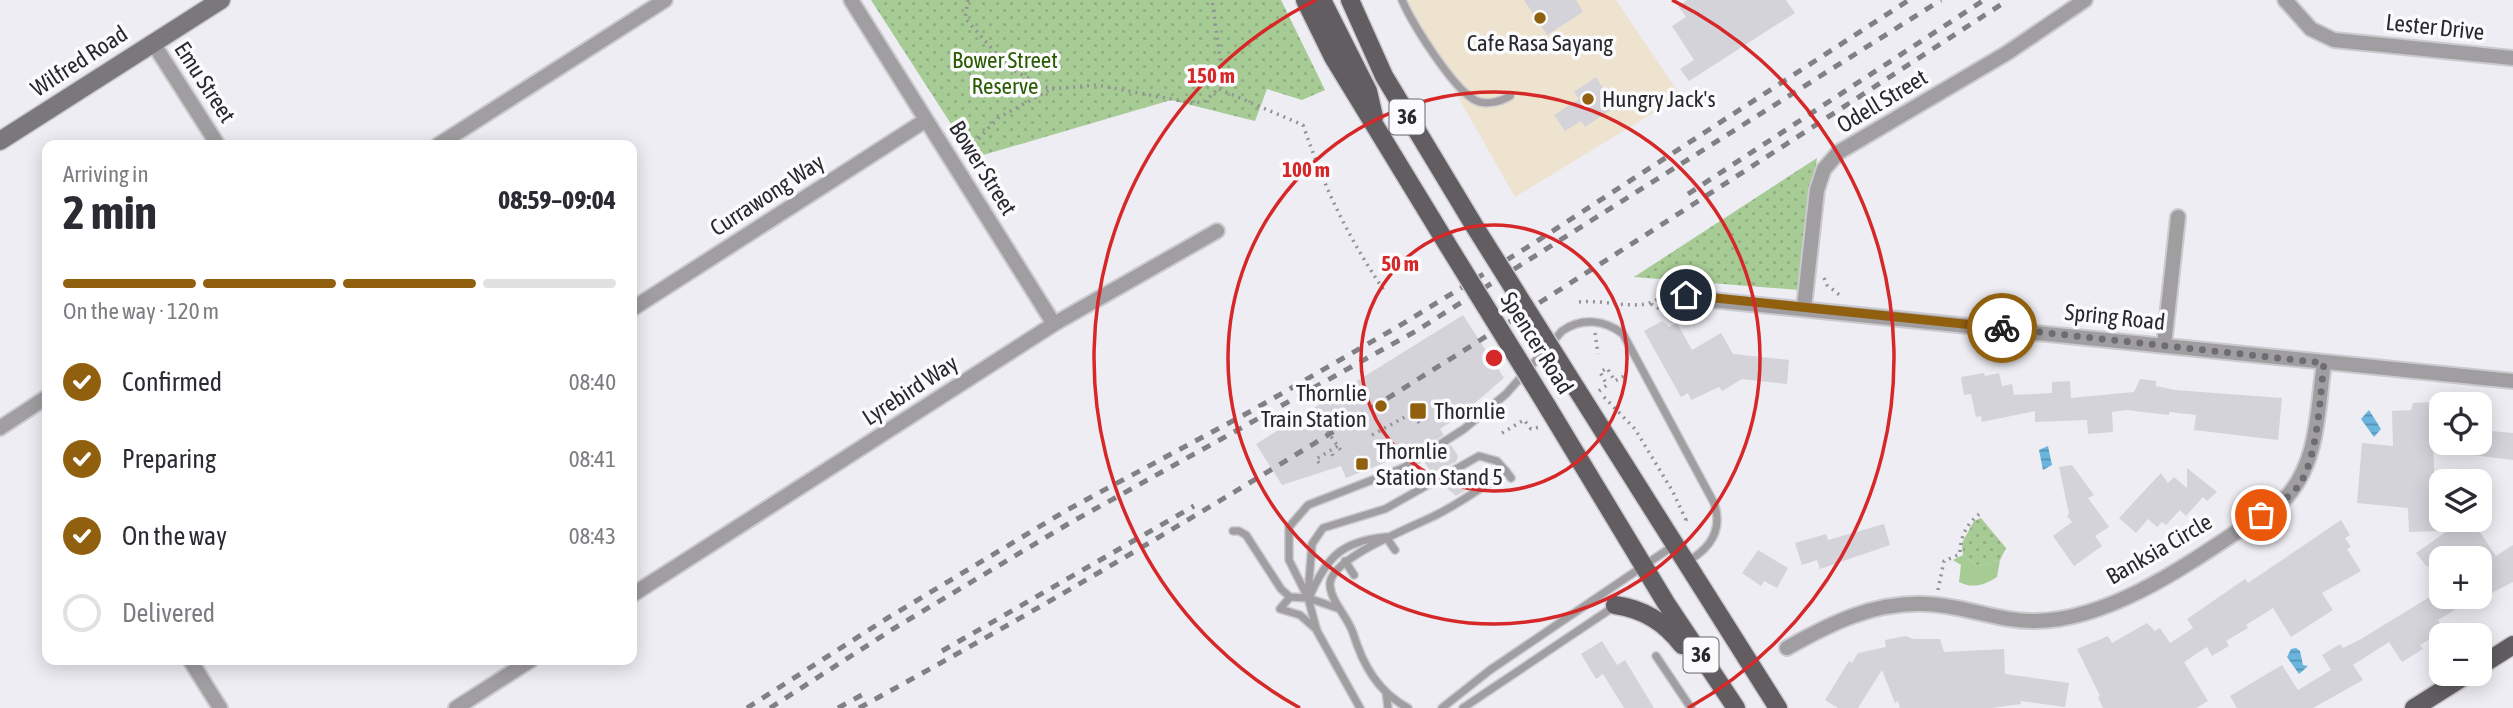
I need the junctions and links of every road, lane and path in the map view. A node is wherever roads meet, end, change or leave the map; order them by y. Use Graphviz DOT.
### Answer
graph roads {
  1 [pos="220,0"];
  2 [pos="665,0"];
  3 [pos="851,0"];
  4 [pos="968,0"];
  5 [pos="1212,0"];
  6 [pos="1305,0"];
  7 [pos="1322,0"];
  8 [pos="1350,0"];
  9 [pos="1402,0"];
  10 [pos="2085,0"];
  11 [pos="2285,0"];
  12 [pos="153,43"];
  13 [pos="2513,58"];
  14 [pos="1051,89"];
  15 [pos="1219,89"];
  16 [pos="1510,96"];
  17 [pos="926,120"];
  18 [pos="1377,131"];
  19 [pos="215,140"];
  20 [pos="446,140"];
  21 [pos="0,141"];
  22 [pos="953,163"];
  23 [pos="2178,217"];
  24 [pos="1217,231"];
  25 [pos="1825,270"];
  26 [pos="1671,291"];
  27 [pos="1385,292"];
  28 [pos="1579,302"];
  29 [pos="637,306"];
  30 [pos="1804,307"];
  31 [pos="1852,312"];
  32 [pos="1054,324"];
  33 [pos="2164,345"];
  34 [pos="2324,363"];
  35 [pos="1626,374"];
  36 [pos="2513,381"];
  37 [pos="1595,385"];
  38 [pos="1599,391"];
  39 [pos="42,400"];
  40 [pos="1420,424"];
  41 [pos="1295,426"];
  42 [pos="1540,427"];
  43 [pos="0,428"];
  44 [pos="1503,433"];
  45 [pos="1372,435"];
  46 [pos="1338,446"];
  47 [pos="1342,452"];
  48 [pos="1319,462"];
  49 [pos="1983,510"];
  50 [pos="1429,519"];
  51 [pos="1686,520"];
  52 [pos="1434,527"];
  53 [pos="1233,531"];
  54 [pos="1386,537"];
  55 [pos="1673,546"];
  56 [pos="1395,550"];
  57 [pos="1345,561"];
  58 [pos="1685,564"];
  59 [pos="1644,566"];
  60 [pos="1354,575"];
  61 [pos="637,592"];
  62 [pos="1290,597"];
  63 [pos="1308,598"];
  64 [pos="1615,606"];
  65 [pos="1937,606"];
  66 [pos="1341,609"];
  67 [pos="1317,631"];
  68 [pos="2513,645"];
  69 [pos="1787,648"];
  70 [pos="1656,656"];
  71 [pos="2492,658"];
  72 [pos="193,665"];
  73 [pos="523,665"];
  74 [pos="2449,686"];
  75 [pos="1386,692"];
  76 [pos="220,708"];
  77 [pos="456,708"];
  78 [pos="1360,708"];
  79 [pos="1388,708"];
  80 [pos="1408,708"];
  81 [pos="1442,708"];
  82 [pos="1463,708"];
  83 [pos="1691,708"];
  84 [pos="1726,708"];
  85 [pos="1736,708"];
  86 [pos="1778,708"];
  87 [pos="2414,708"];
  1 -- 12 [label="main road, Wilfred Road"];
  2 -- 20 [label="street"];
  3 -- 17 [label="street, Bower Street"];
  4 -- 14 [label="path"];
  5 -- 15 [label="path"];
  6 -- 18 [label="main road, Spencer Road / 36"];
  7 -- 18 [label="main road"];
  8 -- 55 [label="main road, Spencer Road / 36, bridge"];
  9 -- 16 [label="lane"];
  10 -- 30 [label="street, Odell Street"];
  11 -- 13 [label="street, Lester Drive"];
  12 -- 19 [label="street, Emu Street"];
  12 -- 21 [label="main road, Wilfred Road"];
  14 -- 15 [label="path"];
  14 -- 22 [label="path"];
  15 -- 27 [label="path"];
  17 -- 22 [label="street, Bower Street"];
  17 -- 29 [label="street, Currawong Way"];
  18 -- 59 [label="main road, Spencer Road / 36, bridge"];
  22 -- 32 [label="street, Bower Street"];
  23 -- 33 [label="street"];
  24 -- 32 [label="street, Lyrebird Way"];
  25 -- 31 [label="path"];
  26 -- 28 [label="path"];
  26 -- 30 [label="street, Spring Road"];
  30 -- 31 [label="street, Spring Road"];
  31 -- 33 [label="street, Spring Road"];
  32 -- 61 [label="street, Lyrebird Way"];
  33 -- 34 [label="street, Spring Road"];
  34 -- 36 [label="street, Spring Road"];
  34 -- 65 [label="street, Banksia Circle"];
  35 -- 38 [label="path"];
  37 -- 38 [label="path"];
  38 -- 51 [label="path"];
  39 -- 43 [label="street"];
  40 -- 45 [label="path"];
  41 -- 46 [label="path, bridge"];
  42 -- 44 [label="path"];
  46 -- 47 [label="path, bridge"];
  46 -- 48 [label="path, bridge"];
  49 -- 65 [label="path"];
  50 -- 52 [label="lane"];
  50 -- 54 [label="lane"];
  50 -- 63 [label="lane"];
  53 -- 62 [label="lane"];
  54 -- 56 [label="lane"];
  54 -- 57 [label="lane"];
  54 -- 63 [label="lane"];
  55 -- 58 [label="main road, Spencer Road / 36"];
  55 -- 59 [label="lane"];
  57 -- 60 [label="lane"];
  57 -- 66 [label="lane"];
  58 -- 63 [label="lane"];
  58 -- 86 [label="main road, Spencer Road / 36"];
  59 -- 81 [label="lane"];
  59 -- 85 [label="main road, Spencer Road / 36"];
  62 -- 63 [label="lane"];
  62 -- 67 [label="lane"];
  63 -- 66 [label="lane"];
  63 -- 67 [label="lane"];
  64 -- 82 [label="lane"];
  64 -- 84 [label="main road"];
  65 -- 69 [label="street, Banksia Circle"];
  66 -- 75 [label="lane"];
  67 -- 78 [label="lane"];
  68 -- 71 [label="main road"];
  70 -- 83 [label="lane"];
  72 -- 76 [label="street"];
  73 -- 77 [label="street"];
  74 -- 87 [label="main road"];
  75 -- 79 [label="lane"];
  75 -- 80 [label="lane"];
}
